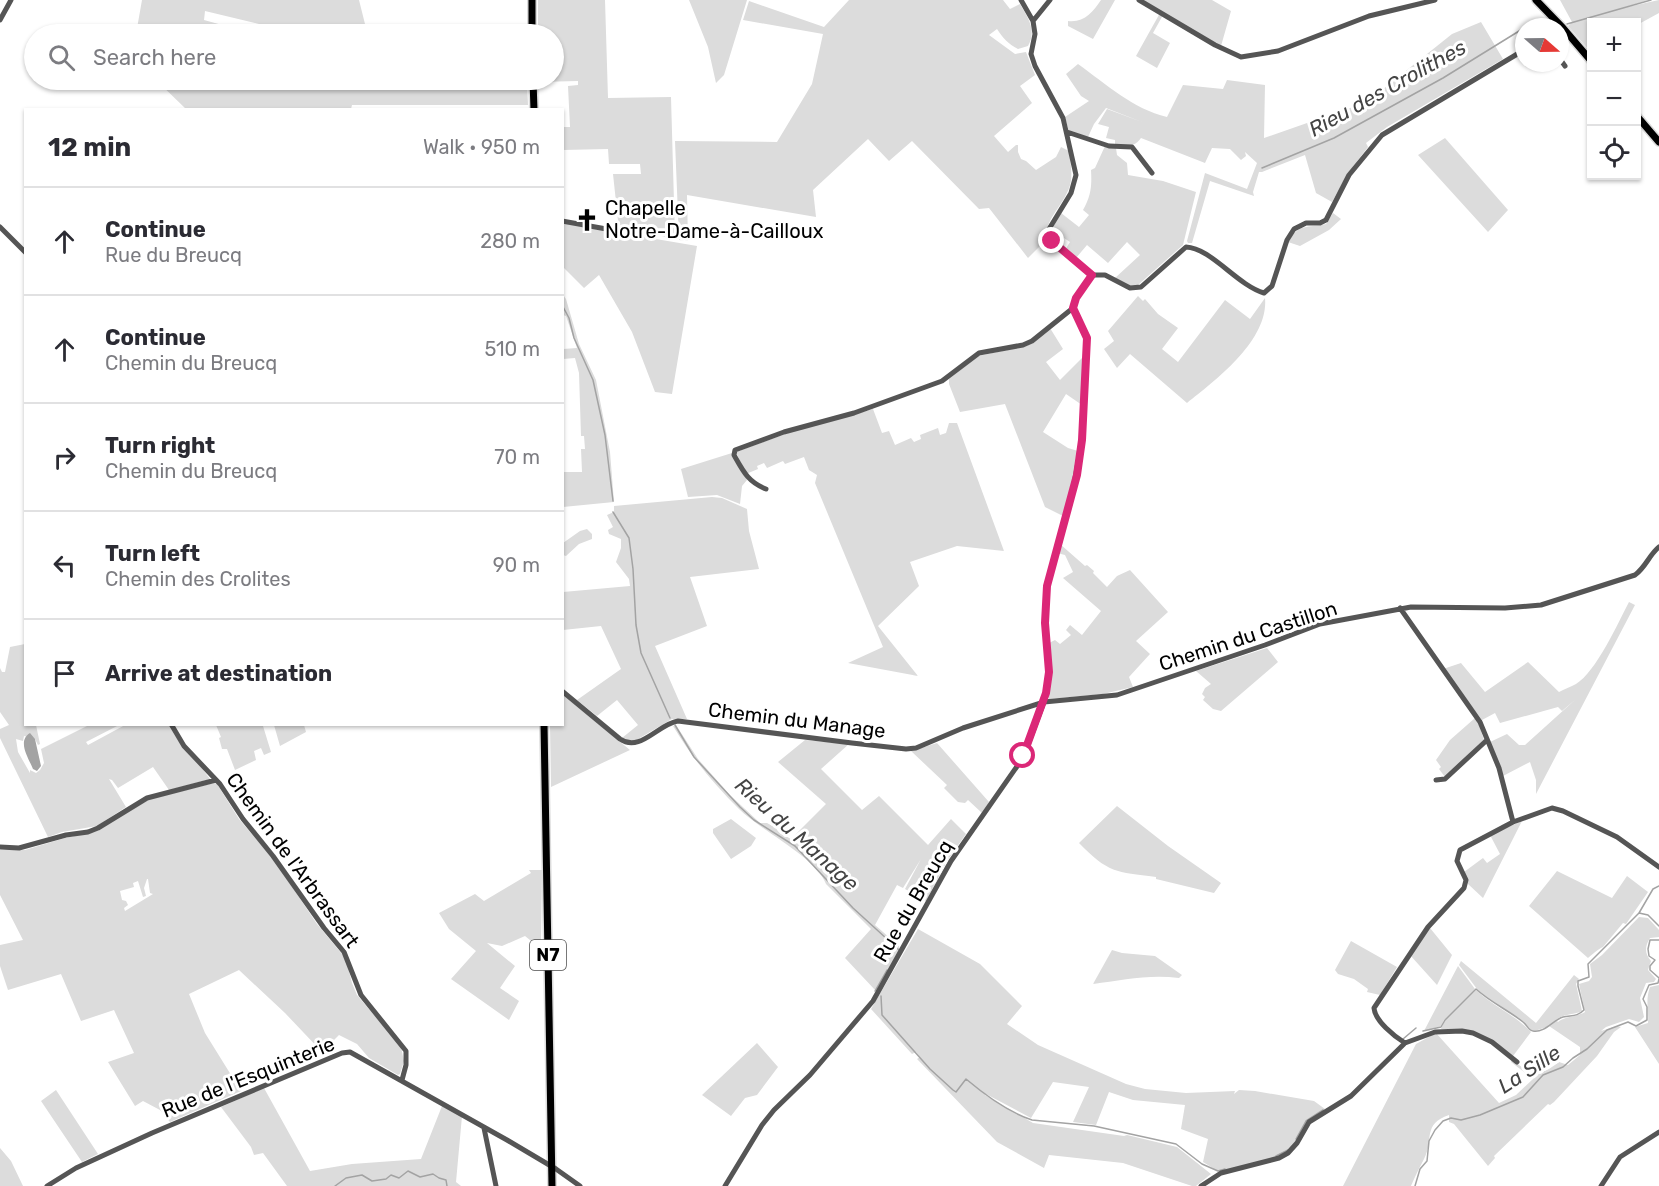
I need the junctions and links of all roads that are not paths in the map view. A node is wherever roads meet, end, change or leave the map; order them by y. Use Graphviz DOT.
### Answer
graph roads {
  1 [pos="11,0"];
  2 [pos="532,0"];
  3 [pos="1021,0"];
  4 [pos="1050,0"];
  5 [pos="1139,0"];
  6 [pos="1435,0"];
  7 [pos="1536,0"];
  8 [pos="1552,18"];
  9 [pos="0,20"];
  10 [pos="1033,21"];
  11 [pos="532,24"];
  12 [pos="1569,37"];
  13 [pos="1515,55"];
  14 [pos="1587,57"];
  15 [pos="533,90"];
  16 [pos="534,108"];
  17 [pos="1641,121"];
  18 [pos="1067,132"];
  19 [pos="1659,142"];
  20 [pos="1152,173"];
  21 [pos="564,221"];
  22 [pos="0,227"];
  23 [pos="612,230"];
  24 [pos="24,251"];
  25 [pos="1092,275"];
  26 [pos="1073,308"];
  27 [pos="766,489"];
  28 [pos="1659,547"];
  29 [pos="1400,608"];
  30 [pos="564,693"];
  31 [pos="1044,702"];
  32 [pos="172,726"];
  33 [pos="544,726"];
  34 [pos="1487,740"];
  35 [pos="216,780"];
  36 [pos="1436,780"];
  37 [pos="1513,822"];
  38 [pos="0,847"];
  39 [pos="1659,867"];
  40 [pos="1405,1043"];
  41 [pos="1517,1062"];
  42 [pos="402,1080"];
  43 [pos="484,1128"];
  44 [pos="1659,1132"];
  45 [pos="552,1167"];
  46 [pos="47,1186"];
  47 [pos="496,1186"];
  48 [pos="552,1186"];
  49 [pos="580,1186"];
  50 [pos="725,1186"];
  51 [pos="1201,1186"];
  52 [pos="1601,1186"];
  1 -- 9 [label="street"];
  2 -- 11 [label="main road"];
  3 -- 10 [label="street"];
  4 -- 10 [label="street"];
  5 -- 6 [label="street"];
  7 -- 8 [label="main road"];
  10 -- 18 [label="street"];
  12 -- 14 [label="main road"];
  13 -- 25 [label="street"];
  15 -- 16 [label="main road"];
  17 -- 19 [label="main road"];
  18 -- 20 [label="street"];
  18 -- 25 [label="street"];
  21 -- 23 [label="street"];
  22 -- 24 [label="street"];
  25 -- 26 [label="street"];
  26 -- 27 [label="street"];
  26 -- 31 [label="street, Rue du Breucq"];
  28 -- 29 [label="street, Chemin du Castillon"];
  29 -- 31 [label="street, Chemin du Castillon"];
  29 -- 34 [label="street"];
  30 -- 31 [label="street, Chemin du Manage"];
  31 -- 50 [label="street, Rue du Breucq"];
  32 -- 35 [label="street, Chemin de l'Arbrassart"];
  33 -- 45 [label="main road, N7"];
  34 -- 36 [label="street"];
  34 -- 37 [label="street"];
  35 -- 38 [label="street"];
  35 -- 42 [label="street, Chemin de l'Arbrassart"];
  37 -- 39 [label="street"];
  37 -- 40 [label="street"];
  40 -- 41 [label="street"];
  40 -- 51 [label="street"];
  42 -- 43 [label="street, Rue de l'Esquinterie"];
  42 -- 46 [label="street, Rue de l'Esquinterie"];
  43 -- 45 [label="street, Rue de l'Esquinterie"];
  43 -- 47 [label="street"];
  44 -- 52 [label="street"];
  45 -- 48 [label="main road, N7"];
  45 -- 49 [label="street"];
}
